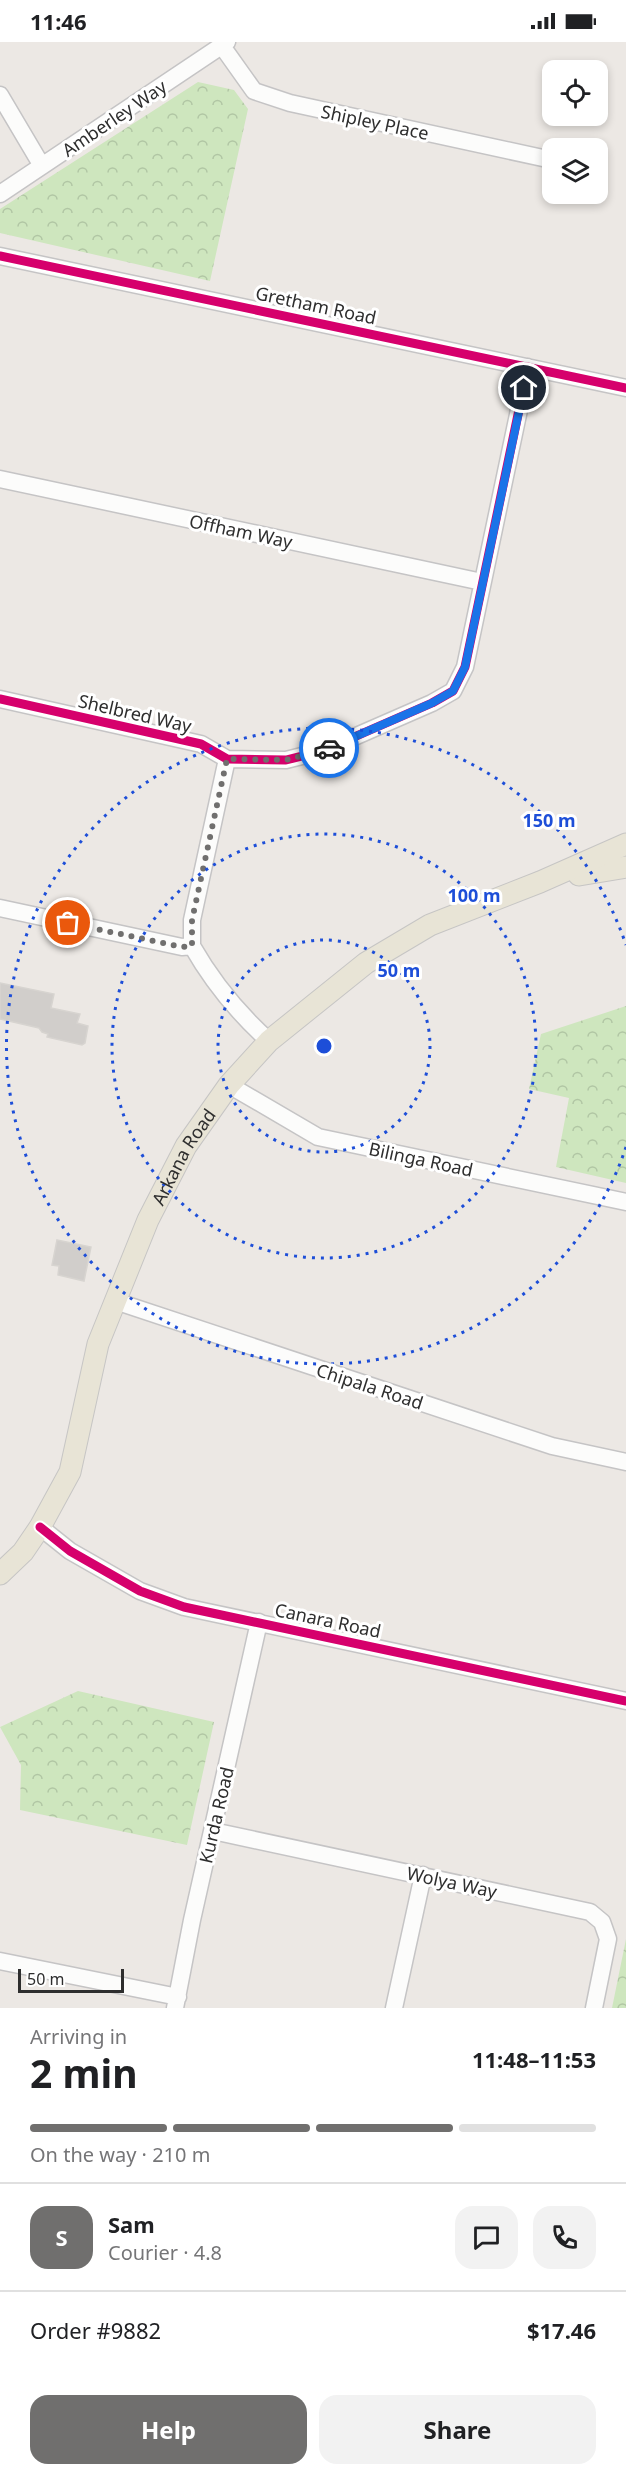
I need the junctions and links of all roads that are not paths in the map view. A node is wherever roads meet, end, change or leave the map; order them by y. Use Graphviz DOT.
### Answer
graph roads {
  1 [pos="224,44"];
  2 [pos="0,95"];
  3 [pos="542,158"];
  4 [pos="42,166"];
  5 [pos="0,194"];
  6 [pos="0,256"];
  7 [pos="528,367"];
  8 [pos="626,388"];
  9 [pos="0,479"];
  10 [pos="482,582"];
  11 [pos="0,699"];
  12 [pos="227,759"];
  13 [pos="626,843"];
  14 [pos="626,867"];
  15 [pos="540,882"];
  16 [pos="0,908"];
  17 [pos="192,946"];
  18 [pos="269,1041"];
  19 [pos="229,1085"];
  20 [pos="626,1202"];
  21 [pos="115,1301"];
  22 [pos="626,1462"];
  23 [pos="40,1527"];
  24 [pos="0,1574"];
  25 [pos="260,1622"];
  26 [pos="626,1701"];
  27 [pos="213,1831"];
  28 [pos="423,1875"];
  29 [pos="0,1961"];
  30 [pos="176,2002"];
  31 [pos="394,2008"];
  32 [pos="594,2008"];
  1 -- 3 [label="street, Shipley Place"];
  1 -- 4 [label="street, Amberley Way"];
  2 -- 4 [label="street"];
  4 -- 5 [label="street, Amberley Way"];
  6 -- 7 [label="street, Gretham Road"];
  7 -- 8 [label="street, Gretham Road"];
  7 -- 10 [label="street, Shelbred Way"];
  9 -- 10 [label="street, Offham Way"];
  10 -- 12 [label="street, Shelbred Way"];
  11 -- 12 [label="street, Shelbred Way"];
  12 -- 17 [label="street"];
  13 -- 15 [label="main road, Arkana Road"];
  14 -- 15 [label="main road, Arkana Road"];
  15 -- 18 [label="main road, Arkana Road"];
  16 -- 17 [label="street"];
  17 -- 18 [label="street"];
  18 -- 19 [label="main road, Arkana Road"];
  19 -- 20 [label="street, Bilinga Road"];
  19 -- 21 [label="main road, Arkana Road"];
  21 -- 22 [label="street, Chipala Road"];
  21 -- 23 [label="main road, Arkana Road"];
  23 -- 24 [label="main road, Arkana Road"];
  23 -- 25 [label="street, Canara Road"];
  25 -- 26 [label="street, Canara Road"];
  25 -- 27 [label="street, Kurda Road"];
  27 -- 28 [label="street, Wolya Way"];
  27 -- 30 [label="street, Kurda Road"];
  28 -- 31 [label="street"];
  28 -- 32 [label="street, Wolya Way"];
  29 -- 30 [label="street"];
}
